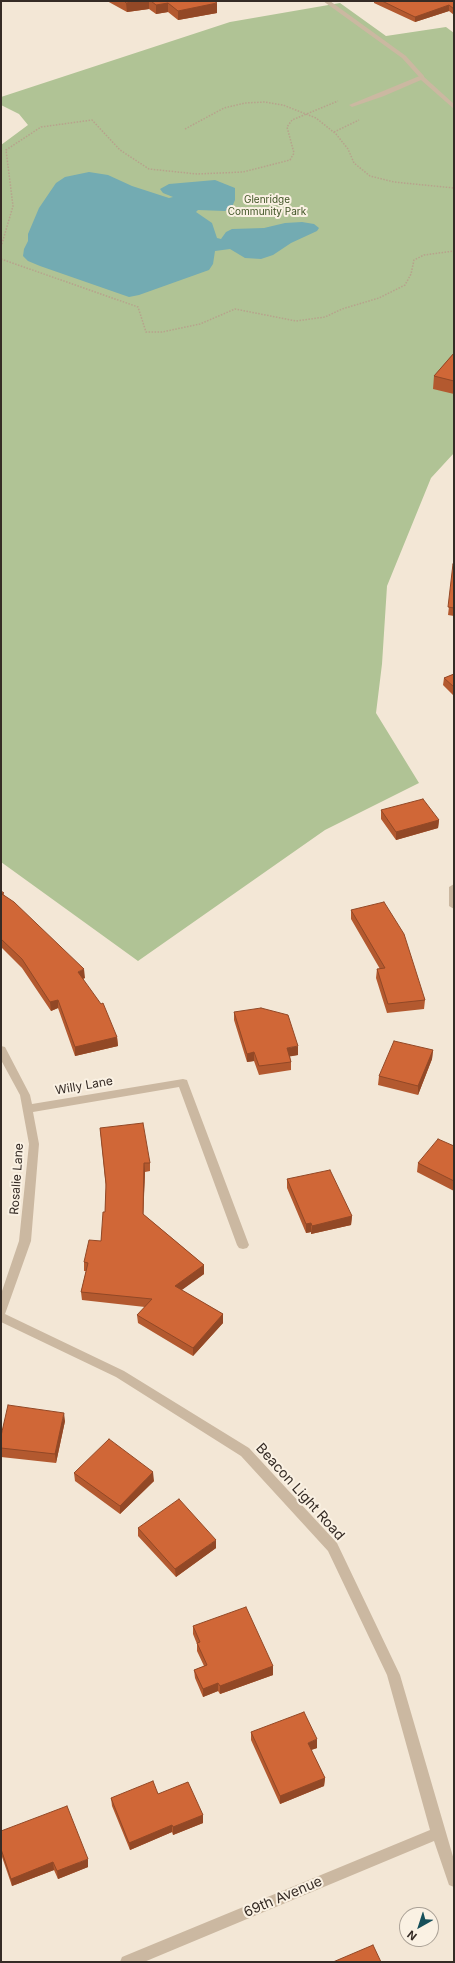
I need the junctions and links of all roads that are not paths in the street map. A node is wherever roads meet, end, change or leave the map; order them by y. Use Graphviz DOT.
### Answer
graph roads {
  1 [pos="326,1"];
  2 [pos="422,77"];
  3 [pos="352,105"];
  4 [pos="454,107"];
  5 [pos="454,887"];
  6 [pos="454,906"];
  7 [pos="1,1050"];
  8 [pos="28,1109"];
  9 [pos="242,1245"];
  10 [pos="1,1311"];
  11 [pos="1,1317"];
  12 [pos="438,1833"];
  13 [pos="454,1880"];
  14 [pos="128,1962"];
  1 -- 2 [label="street"];
  2 -- 3 [label="street"];
  2 -- 4 [label="street"];
  5 -- 6 [label="street"];
  7 -- 8 [label="street, Rosalie Lane"];
  8 -- 9 [label="street, Willy Lane"];
  8 -- 10 [label="street, Rosalie Lane"];
  11 -- 12 [label="street, Beacon Light Road"];
  12 -- 13 [label="street, Beacon Light Road"];
  12 -- 14 [label="street, 69th Avenue"];
}
